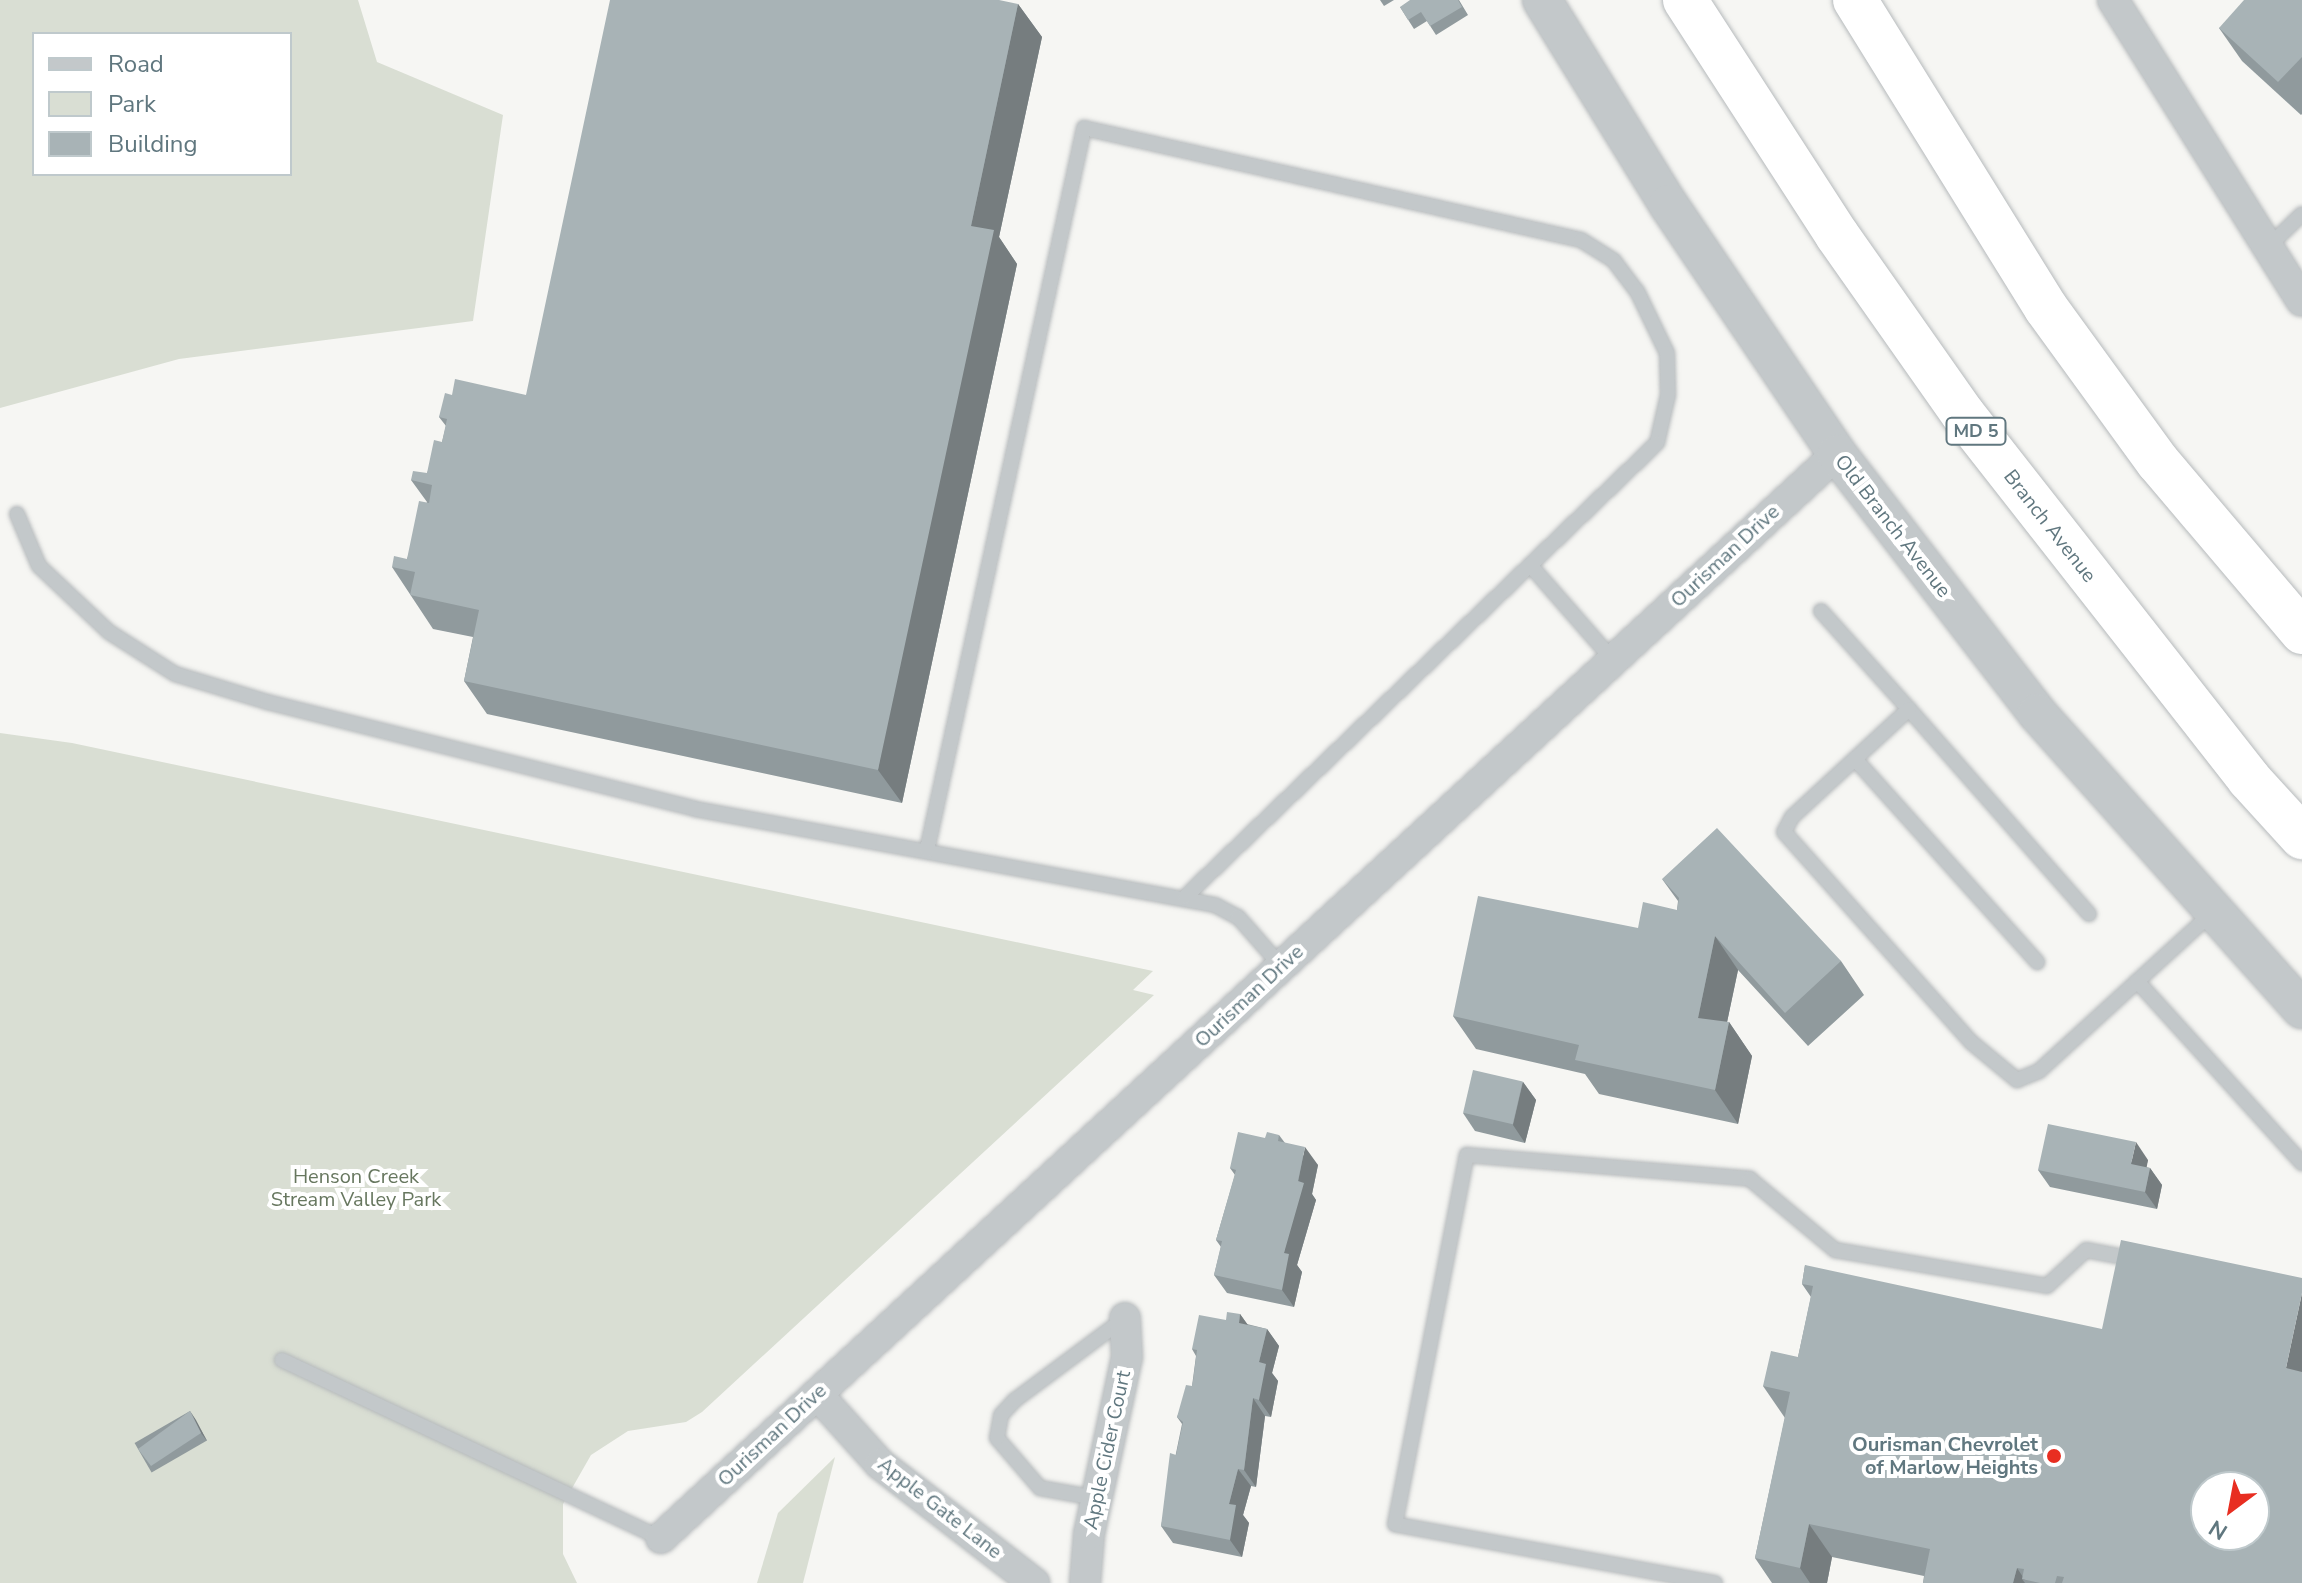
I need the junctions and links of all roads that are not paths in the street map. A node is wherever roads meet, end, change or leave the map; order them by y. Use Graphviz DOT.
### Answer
graph roads {
  1 [pos="1542,0"];
  2 [pos="1685,0"];
  3 [pos="1855,0"];
  4 [pos="2113,0"];
  5 [pos="2302,214"];
  6 [pos="2268,247"];
  7 [pos="2302,301"];
  8 [pos="1837,454"];
  9 [pos="17,514"];
  10 [pos="1530,565"];
  11 [pos="1821,611"];
  12 [pos="2302,632"];
  13 [pos="1613,660"];
  14 [pos="1909,709"];
  15 [pos="1855,759"];
  16 [pos="2302,837"];
  17 [pos="927,850"];
  18 [pos="1185,897"];
  19 [pos="2214,911"];
  20 [pos="2089,914"];
  21 [pos="2037,962"];
  22 [pos="1281,966"];
  23 [pos="2137,981"];
  24 [pos="2302,1009"];
  25 [pos="2302,1163"];
  26 [pos="2148,1261"];
  27 [pos="1125,1318"];
  28 [pos="282,1360"];
  29 [pos="817,1394"];
  30 [pos="1096,1498"];
  31 [pos="661,1538"];
  32 [pos="1034,1583"];
  33 [pos="1085,1583"];
  34 [pos="1715,1583"];
  1 -- 8 [label="street, Old Branch Avenue"];
  2 -- 16 [label="highway, Branch Avenue / MD 5"];
  3 -- 12 [label="highway"];
  4 -- 6 [label="street"];
  5 -- 6 [label="lane"];
  6 -- 7 [label="street"];
  8 -- 13 [label="street, Ourisman Drive"];
  8 -- 19 [label="street, Old Branch Avenue"];
  9 -- 17 [label="lane"];
  10 -- 13 [label="lane"];
  10 -- 17 [label="lane"];
  10 -- 18 [label="lane"];
  11 -- 14 [label="lane"];
  13 -- 22 [label="street, Ourisman Drive"];
  14 -- 15 [label="lane"];
  14 -- 20 [label="lane"];
  15 -- 21 [label="lane"];
  15 -- 23 [label="lane"];
  17 -- 18 [label="lane"];
  18 -- 22 [label="lane"];
  19 -- 23 [label="lane"];
  19 -- 24 [label="street, Old Branch Avenue"];
  22 -- 29 [label="street, Ourisman Drive"];
  23 -- 25 [label="lane"];
  26 -- 34 [label="lane"];
  27 -- 30 [label="street, Apple Cider Court"];
  27 -- 30 [label="lane"];
  28 -- 31 [label="lane"];
  29 -- 31 [label="street, Ourisman Drive"];
  29 -- 32 [label="street, Apple Gate Lane"];
  30 -- 33 [label="street, Apple Cider Court"];
}
